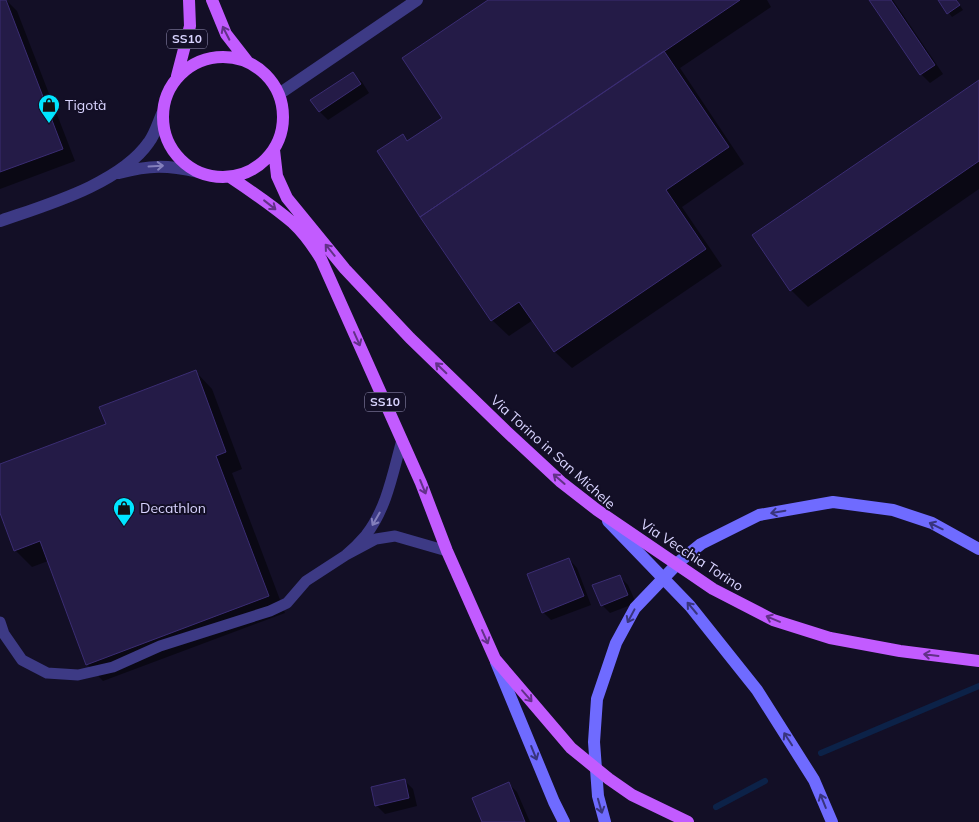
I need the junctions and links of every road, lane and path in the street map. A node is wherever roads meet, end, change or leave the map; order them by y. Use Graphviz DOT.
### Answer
graph roads {
  1 [pos="189,0"];
  2 [pos="212,0"];
  3 [pos="417,0"];
  4 [pos="247,61"];
  5 [pos="176,77"];
  6 [pos="279,94"];
  7 [pos="162,114"];
  8 [pos="274,150"];
  9 [pos="198,172"];
  10 [pos="114,174"];
  11 [pos="230,177"];
  12 [pos="0,221"];
  13 [pos="402,440"];
  14 [pos="597,510"];
  15 [pos="979,549"];
  16 [pos="447,551"];
  17 [pos="346,555"];
  18 [pos="0,622"];
  19 [pos="495,659"];
  20 [pos="979,661"];
  21 [pos="564,822"];
  22 [pos="605,822"];
  23 [pos="688,822"];
  24 [pos="832,822"];
  1 -- 5 [label="main road, Via Torino in San Michele / SS10"];
  4 -- 2 [label="main road, Via Torino in San Michele / SS10, one-way"];
  3 -- 6 [label="street"];
  4 -- 5 [label="main road, Via Torino in San Michele / SS10"];
  4 -- 6 [label="main road, Via Torino in San Michele / SS10"];
  5 -- 7 [label="main road, Via Torino in San Michele / SS10"];
  6 -- 8 [label="main road, Via Torino in San Michele / SS10"];
  7 -- 9 [label="main road, Via Torino in San Michele / SS10"];
  7 -- 10 [label="street"];
  8 -- 11 [label="main road, Via Torino in San Michele / SS10"];
  14 -- 8 [label="main road, Via Torino in San Michele, one-way"];
  10 -- 9 [label="street, one-way"];
  9 -- 11 [label="main road, Via Torino in San Michele / SS10"];
  10 -- 12 [label="street"];
  11 -- 13 [label="main road, Via Torino in San Michele / SS10, one-way"];
  13 -- 16 [label="main road, Via Torino in San Michele / SS10, one-way"];
  13 -- 17 [label="lane, one-way"];
  20 -- 14 [label="main road, Via Vecchia Torino, one-way"];
  24 -- 14 [label="main road, Via Torino in San Michele, one-way"];
  15 -- 22 [label="main road, one-way"];
  16 -- 17 [label="lane"];
  16 -- 19 [label="main road, Via Torino in San Michele / SS10, one-way"];
  17 -- 18 [label="lane"];
  19 -- 21 [label="main road, Via Torino in San Michele / SS10, one-way"];
  19 -- 23 [label="main road, one-way"];
}
